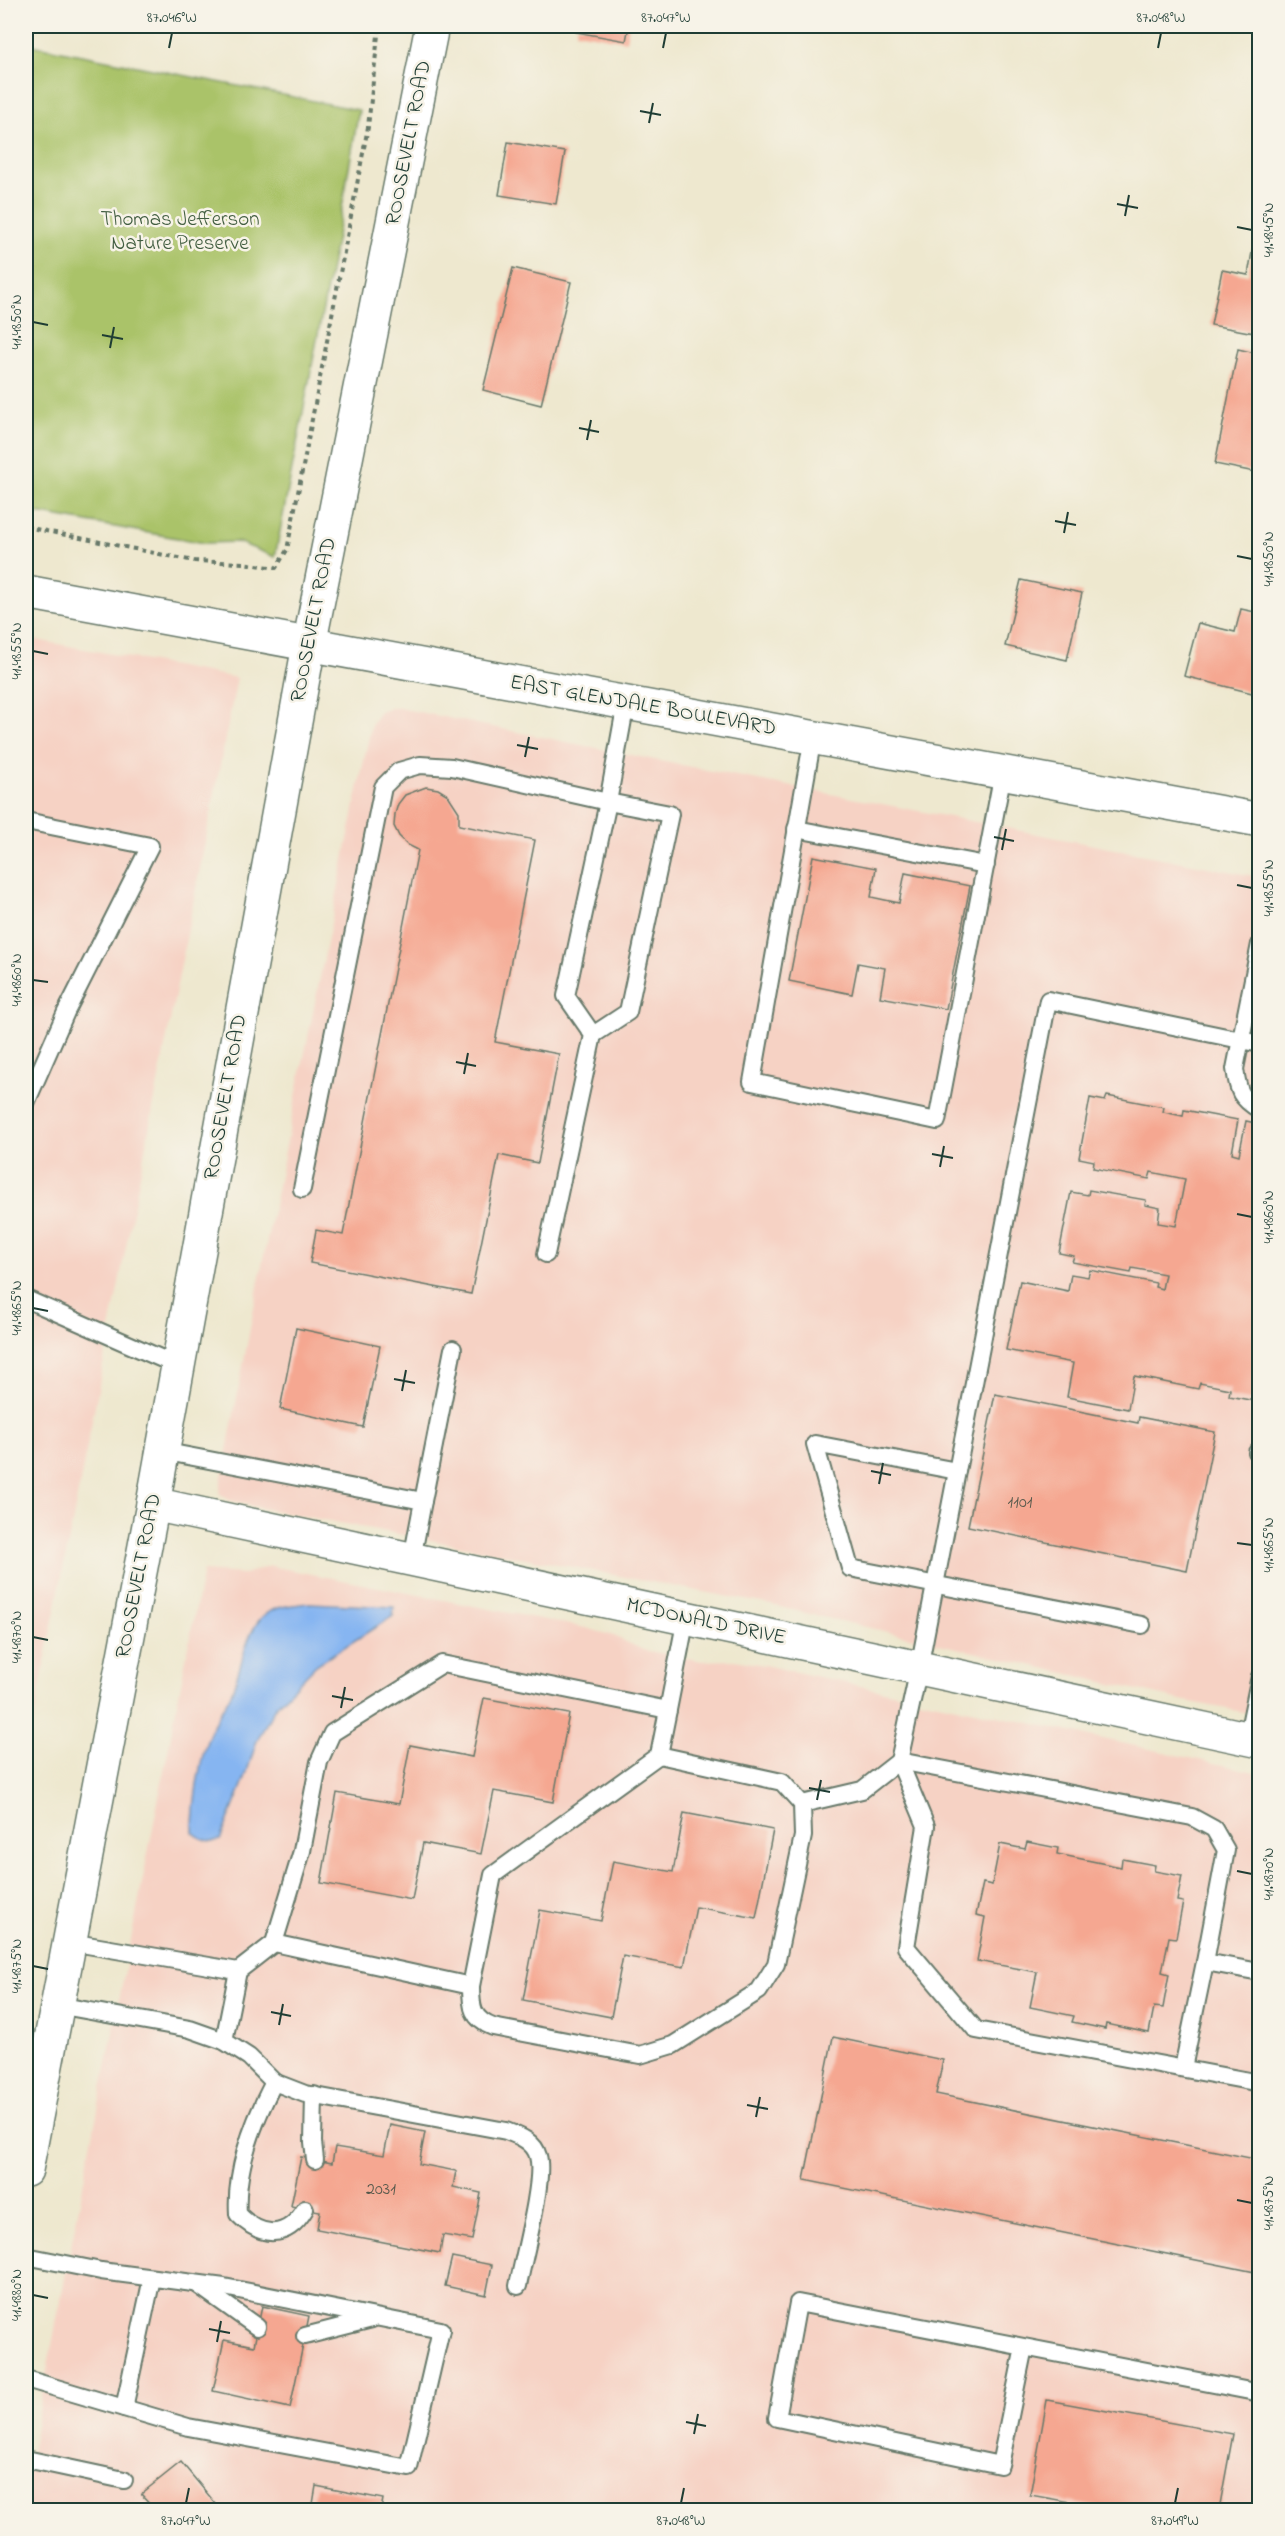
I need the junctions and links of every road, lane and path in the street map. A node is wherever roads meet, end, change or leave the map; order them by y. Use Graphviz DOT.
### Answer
graph roads {
  1 [pos="379,26"];
  2 [pos="432,26"];
  3 [pos="26,527"];
  4 [pos="26,592"];
  5 [pos="309,645"];
  6 [pos="626,703"];
  7 [pos="813,736"];
  8 [pos="1003,772"];
  9 [pos="608,802"];
  10 [pos="26,820"];
  11 [pos="1260,820"];
  12 [pos="796,829"];
  13 [pos="986,866"];
  14 [pos="1260,944"];
  15 [pos="593,1035"];
  16 [pos="1240,1040"];
  17 [pos="1260,1044"];
  18 [pos="26,1103"];
  19 [pos="1260,1110"];
  20 [pos="302,1189"];
  21 [pos="546,1254"];
  22 [pos="26,1299"];
  23 [pos="453,1349"];
  24 [pos="176,1365"];
  25 [pos="162,1450"];
  26 [pos="957,1471"];
  27 [pos="423,1501"];
  28 [pos="153,1504"];
  29 [pos="412,1559"];
  30 [pos="935,1584"];
  31 [pos="686,1618"];
  32 [pos="1142,1625"];
  33 [pos="919,1668"];
  34 [pos="1260,1676"];
  35 [pos="668,1710"];
  36 [pos="1253,1740"];
  37 [pos="659,1755"];
  38 [pos="899,1761"];
  39 [pos="802,1804"];
  40 [pos="69,1942"];
  41 [pos="274,1943"];
  42 [pos="1205,1962"];
  43 [pos="238,1971"];
  44 [pos="1260,1972"];
  45 [pos="471,1986"];
  46 [pos="57,2005"];
  47 [pos="224,2041"];
  48 [pos="1183,2068"];
  49 [pos="274,2082"];
  50 [pos="1260,2083"];
  51 [pos="314,2095"];
  52 [pos="315,2160"];
  53 [pos="26,2170"];
  54 [pos="304,2209"];
  55 [pos="26,2256"];
  56 [pos="152,2278"];
  57 [pos="196,2283"];
  58 [pos="518,2286"];
  59 [pos="375,2318"];
  60 [pos="257,2328"];
  61 [pos="305,2336"];
  62 [pos="1024,2347"];
  63 [pos="26,2379"];
  64 [pos="1260,2393"];
  65 [pos="124,2408"];
  66 [pos="26,2459"];
  67 [pos="124,2480"];
  1 -- 3 [label="path"];
  2 -- 5 [label="street, ROOSEVELT ROAD"];
  4 -- 5 [label="street, EAST GLENDALE BOULEVARD"];
  5 -- 6 [label="street, EAST GLENDALE BOULEVARD"];
  5 -- 24 [label="street, ROOSEVELT ROAD"];
  6 -- 7 [label="street, EAST GLENDALE BOULEVARD"];
  6 -- 9 [label="lane"];
  7 -- 8 [label="street, EAST GLENDALE BOULEVARD"];
  7 -- 12 [label="lane"];
  8 -- 11 [label="street, EAST GLENDALE BOULEVARD"];
  8 -- 13 [label="lane"];
  9 -- 15 [label="lane"];
  9 -- 15 [label="lane"];
  9 -- 20 [label="lane"];
  10 -- 18 [label="lane"];
  12 -- 13 [label="lane"];
  12 -- 13 [label="lane"];
  14 -- 16 [label="lane"];
  15 -- 21 [label="lane"];
  16 -- 17 [label="lane"];
  16 -- 19 [label="lane"];
  16 -- 26 [label="lane"];
  22 -- 24 [label="lane"];
  23 -- 27 [label="lane"];
  24 -- 25 [label="street, ROOSEVELT ROAD"];
  25 -- 27 [label="lane"];
  25 -- 28 [label="street, ROOSEVELT ROAD"];
  26 -- 30 [label="lane"];
  26 -- 30 [label="lane"];
  27 -- 29 [label="lane"];
  28 -- 29 [label="street, MCDONALD DRIVE"];
  28 -- 40 [label="street, ROOSEVELT ROAD"];
  29 -- 31 [label="street, MCDONALD DRIVE"];
  30 -- 32 [label="lane"];
  30 -- 33 [label="lane"];
  31 -- 33 [label="street, MCDONALD DRIVE"];
  31 -- 35 [label="lane"];
  33 -- 36 [label="street, MCDONALD DRIVE"];
  33 -- 38 [label="lane"];
  34 -- 36 [label="lane"];
  35 -- 37 [label="lane"];
  35 -- 41 [label="lane"];
  37 -- 39 [label="lane"];
  37 -- 45 [label="lane"];
  38 -- 39 [label="lane"];
  38 -- 42 [label="lane"];
  38 -- 48 [label="lane"];
  39 -- 45 [label="lane"];
  40 -- 43 [label="lane"];
  40 -- 46 [label="street, ROOSEVELT ROAD"];
  41 -- 43 [label="lane"];
  41 -- 45 [label="lane"];
  42 -- 44 [label="lane"];
  42 -- 48 [label="lane"];
  43 -- 47 [label="lane"];
  46 -- 47 [label="lane"];
  46 -- 53 [label="street, ROOSEVELT ROAD"];
  47 -- 49 [label="lane"];
  48 -- 50 [label="lane"];
  49 -- 51 [label="lane"];
  49 -- 54 [label="lane"];
  51 -- 52 [label="lane"];
  51 -- 58 [label="lane"];
  55 -- 56 [label="lane"];
  56 -- 57 [label="lane"];
  56 -- 65 [label="lane"];
  57 -- 59 [label="lane"];
  57 -- 60 [label="lane"];
  59 -- 61 [label="lane"];
  59 -- 65 [label="lane"];
  62 -- 62 [label="lane"];
  62 -- 64 [label="lane"];
  63 -- 65 [label="lane"];
  66 -- 67 [label="lane"];
}
